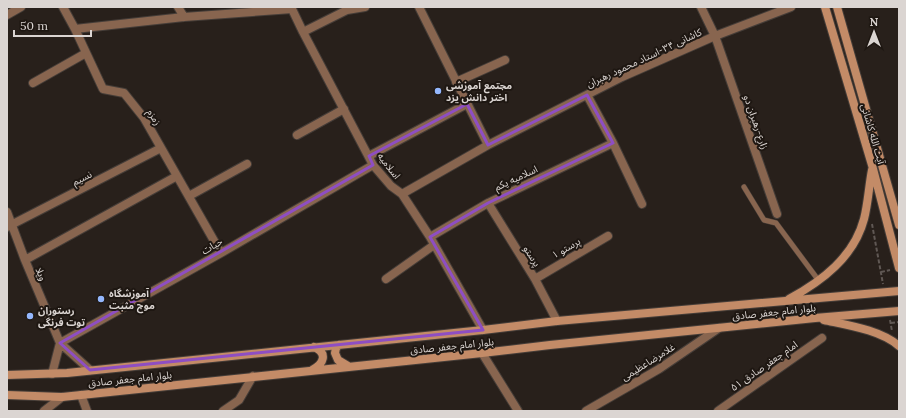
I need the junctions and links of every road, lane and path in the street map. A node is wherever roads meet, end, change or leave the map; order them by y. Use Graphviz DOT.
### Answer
graph roads {
  1 [pos="21,7"];
  2 [pos="63,7"];
  3 [pos="178,7"];
  4 [pos="365,7"];
  5 [pos="419,7"];
  6 [pos="701,7"];
  7 [pos="791,7"];
  8 [pos="825,7"];
  9 [pos="837,7"];
  10 [pos="291,8"];
  11 [pos="7,15"];
  12 [pos="184,17"];
  13 [pos="75,29"];
  14 [pos="303,32"];
  15 [pos="715,36"];
  16 [pos="86,53"];
  17 [pos="505,60"];
  18 [pos="32,82"];
  19 [pos="456,82"];
  20 [pos="588,95"];
  21 [pos="467,104"];
  22 [pos="344,109"];
  23 [pos="297,135"];
  24 [pos="613,143"];
  25 [pos="488,145"];
  26 [pos="161,148"];
  27 [pos="369,156"];
  28 [pos="247,164"];
  29 [pos="373,165"];
  30 [pos="872,165"];
  31 [pos="177,176"];
  32 [pos="744,187"];
  33 [pos="402,194"];
  34 [pos="189,196"];
  35 [pos="488,202"];
  36 [pos="642,204"];
  37 [pos="7,212"];
  38 [pos="777,214"];
  39 [pos="871,221"];
  40 [pos="899,225"];
  41 [pos="9,226"];
  42 [pos="608,236"];
  43 [pos="432,241"];
  44 [pos="221,253"];
  45 [pos="25,260"];
  46 [pos="899,268"];
  47 [pos="534,278"];
  48 [pos="386,279"];
  49 [pos="819,281"];
  50 [pos="899,290"];
  51 [pos="884,292"];
  52 [pos="784,301"];
  53 [pos="889,311"];
  54 [pos="899,311"];
  55 [pos="815,318"];
  56 [pos="557,321"];
  57 [pos="899,322"];
  58 [pos="890,323"];
  59 [pos="719,328"];
  60 [pos="483,330"];
  61 [pos="822,338"];
  62 [pos="60,343"];
  63 [pos="896,344"];
  64 [pos="339,345"];
  65 [pos="314,347"];
  66 [pos="482,353"];
  67 [pos="348,366"];
  68 [pos="90,370"];
  69 [pos="312,370"];
  70 [pos="52,374"];
  71 [pos="7,376"];
  72 [pos="253,376"];
  73 [pos="7,395"];
  74 [pos="81,395"];
  75 [pos="62,396"];
  76 [pos="44,411"];
  77 [pos="86,411"];
  78 [pos="223,411"];
  79 [pos="518,411"];
  80 [pos="586,411"];
  81 [pos="718,411"];
  1 -- 11 [label="street"];
  2 -- 13 [label="street, زمزم"];
  3 -- 12 [label="street"];
  4 -- 14 [label="street"];
  5 -- 19 [label="street"];
  6 -- 15 [label="street, زارع-رهبران دو"];
  7 -- 15 [label="street, کاشانی ۳۴-استاد محمود رهبران"];
  8 -- 30 [label="main road, آیت الله کاشانی"];
  9 -- 40 [label="main road, آیت الله کاشانی"];
  10 -- 12 [label="street"];
  10 -- 14 [label="street, اسلامیه"];
  12 -- 13 [label="street"];
  13 -- 16 [label="street, زمزم"];
  14 -- 22 [label="street, اسلامیه"];
  15 -- 20 [label="street, کاشانی ۳۴-استاد محمود رهبران"];
  15 -- 38 [label="street, زارع-رهبران دو"];
  16 -- 18 [label="street"];
  16 -- 26 [label="street, زمزم"];
  17 -- 19 [label="street"];
  19 -- 21 [label="street"];
  20 -- 24 [label="street"];
  20 -- 25 [label="street, کاشانی ۳۴-استاد محمود رهبران"];
  21 -- 25 [label="street"];
  21 -- 27 [label="street"];
  22 -- 23 [label="street"];
  22 -- 27 [label="street, اسلامیه"];
  24 -- 35 [label="street, اسلامیه یکم"];
  24 -- 36 [label="street"];
  25 -- 33 [label="street, کاشانی ۳۴-استاد محمود رهبران"];
  26 -- 31 [label="street, زمزم"];
  26 -- 41 [label="street, نسیم"];
  27 -- 29 [label="street, اسلامیه"];
  28 -- 34 [label="street"];
  29 -- 33 [label="street, اسلامیه"];
  29 -- 44 [label="street, حیات"];
  30 -- 46 [label="main road, آیت الله کاشانی"];
  30 -- 49 [label="main road"];
  31 -- 34 [label="street, زمزم"];
  31 -- 45 [label="street"];
  32 -- 49 [label="lane"];
  33 -- 43 [label="street, اسلامیه"];
  34 -- 44 [label="street, زمزم"];
  35 -- 43 [label="street, اسلامیه یکم"];
  35 -- 47 [label="street, پرستو"];
  37 -- 41 [label="street, ویلا"];
  39 -- 51 [label="path"];
  41 -- 45 [label="street, ویلا"];
  42 -- 47 [label="street, پرستو ۱"];
  43 -- 48 [label="street, اسلامیه یکم"];
  43 -- 60 [label="street, اسلامیه"];
  44 -- 62 [label="street, حیات"];
  45 -- 62 [label="street, ویلا"];
  47 -- 56 [label="street, پرستو"];
  49 -- 52 [label="main road"];
  50 -- 51 [label="main road, بلوار امام جعفر صادق"];
  51 -- 52 [label="main road, بلوار امام جعفر صادق"];
  52 -- 56 [label="main road, بلوار امام جعفر صادق"];
  53 -- 54 [label="main road, بلوار امام جعفر صادق"];
  53 -- 55 [label="main road, بلوار امام جعفر صادق"];
  53 -- 58 [label="path"];
  55 -- 59 [label="main road, بلوار امام جعفر صادق"];
  55 -- 63 [label="main road"];
  56 -- 60 [label="main road, بلوار امام جعفر صادق"];
  57 -- 58 [label="path"];
  58 -- 63 [label="path"];
  59 -- 66 [label="main road, بلوار امام جعفر صادق"];
  59 -- 80 [label="street, غلامرضاعظیمی"];
  60 -- 64 [label="main road, بلوار امام جعفر صادق"];
  61 -- 81 [label="street, امام جعفر صادق ۵۱"];
  62 -- 68 [label="street, ویلا"];
  62 -- 70 [label="street"];
  64 -- 65 [label="main road, بلوار امام جعفر صادق"];
  64 -- 67 [label="main road"];
  65 -- 68 [label="main road, بلوار امام جعفر صادق"];
  65 -- 69 [label="main road"];
  66 -- 67 [label="main road, بلوار امام جعفر صادق"];
  66 -- 79 [label="street"];
  67 -- 69 [label="main road, بلوار امام جعفر صادق"];
  68 -- 70 [label="main road, بلوار امام جعفر صادق"];
  69 -- 72 [label="main road, بلوار امام جعفر صادق"];
  70 -- 71 [label="main road, بلوار امام جعفر صادق"];
  72 -- 74 [label="main road, بلوار امام جعفر صادق"];
  72 -- 78 [label="street"];
  73 -- 75 [label="main road, بلوار امام جعفر صادق"];
  74 -- 75 [label="main road, بلوار امام جعفر صادق"];
  74 -- 77 [label="street"];
  75 -- 76 [label="street"];
}
